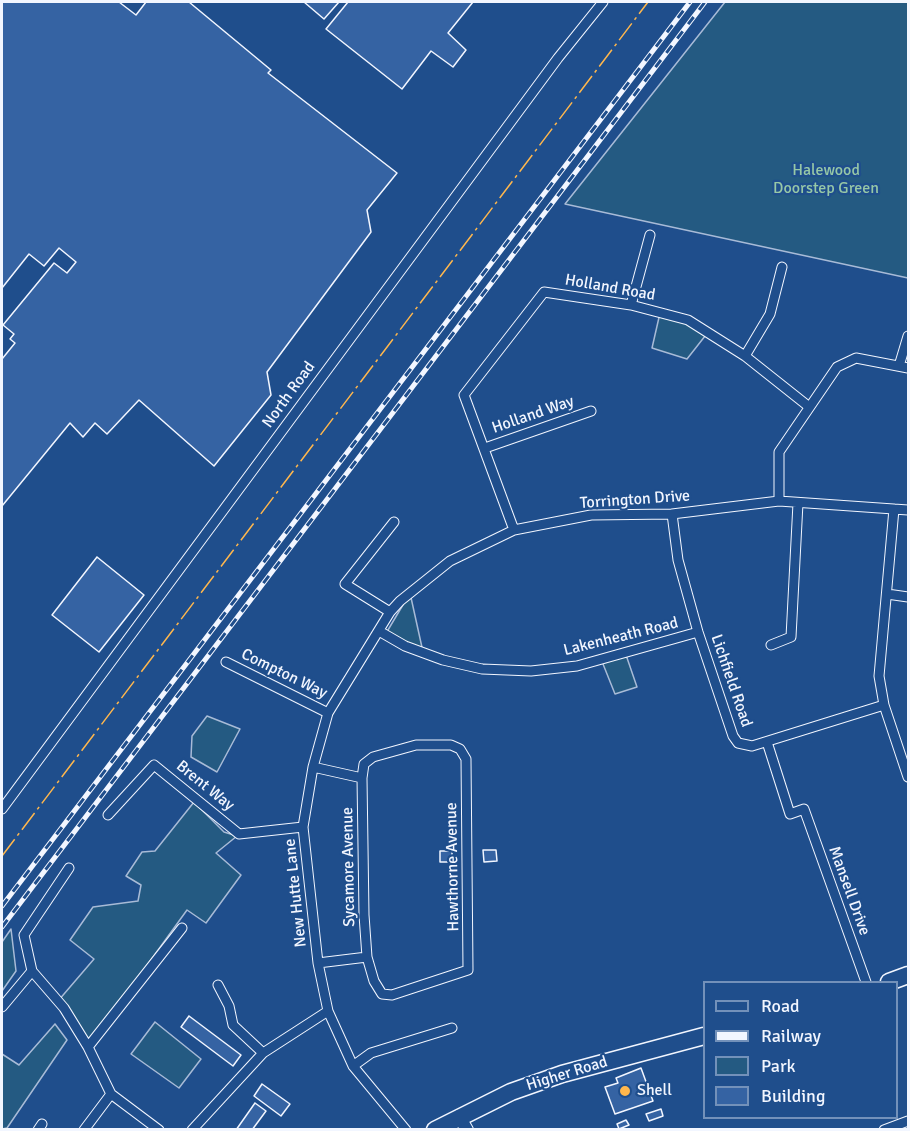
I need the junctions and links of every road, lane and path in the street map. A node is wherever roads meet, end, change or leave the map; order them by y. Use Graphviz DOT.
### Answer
graph roads {
  1 [pos="603,2"];
  2 [pos="650,235"];
  3 [pos="782,267"];
  4 [pos="630,305"];
  5 [pos="909,336"];
  6 [pos="746,356"];
  7 [pos="904,367"];
  8 [pos="808,406"];
  9 [pos="591,411"];
  10 [pos="485,448"];
  11 [pos="779,501"];
  12 [pos="798,503"];
  13 [pos="894,509"];
  14 [pos="909,510"];
  15 [pos="672,514"];
  16 [pos="394,522"];
  17 [pos="514,530"];
  18 [pos="887,594"];
  19 [pos="909,597"];
  20 [pos="390,612"];
  21 [pos="379,631"];
  22 [pos="698,632"];
  23 [pos="771,645"];
  24 [pos="226,662"];
  25 [pos="884,705"];
  26 [pos="328,713"];
  27 [pos="767,742"];
  28 [pos="313,767"];
  29 [pos="909,777"];
  30 [pos="362,778"];
  31 [pos="2,809"];
  32 [pos="108,815"];
  33 [pos="303,827"];
  34 [pos="69,868"];
  35 [pos="182,928"];
  36 [pos="367,957"];
  37 [pos="318,963"];
  38 [pos="32,971"];
  39 [pos="909,975"];
  40 [pos="866,981"];
  41 [pos="892,981"];
  42 [pos="218,985"];
  43 [pos="2,1007"];
  44 [pos="328,1011"];
  45 [pos="452,1028"];
  46 [pos="703,1037"];
  47 [pos="88,1047"];
  48 [pos="263,1053"];
  49 [pos="353,1066"];
  50 [pos="111,1094"];
  51 [pos="909,1121"];
  52 [pos="463,1123"];
  53 [pos="84,1130"];
  54 [pos="159,1130"];
  55 [pos="192,1130"];
  56 [pos="406,1130"];
  57 [pos="435,1130"];
  58 [pos="884,1130"];
  1 -- 31 [label="street, North Road"];
  2 -- 4 [label="street"];
  3 -- 6 [label="street"];
  4 -- 6 [label="street, Holland Road"];
  4 -- 10 [label="street, Holland Road"];
  5 -- 7 [label="street"];
  6 -- 8 [label="street, Holland Road"];
  7 -- 8 [label="street"];
  8 -- 11 [label="street"];
  9 -- 10 [label="street, Holland Way"];
  10 -- 17 [label="street, Holland Road"];
  11 -- 12 [label="street, Torrington Drive"];
  11 -- 15 [label="street, Torrington Drive"];
  12 -- 13 [label="street, Torrington Drive"];
  12 -- 23 [label="street"];
  13 -- 14 [label="street, Torrington Drive"];
  13 -- 18 [label="street"];
  15 -- 17 [label="street, Torrington Drive"];
  15 -- 22 [label="street, Lichfield Road"];
  16 -- 20 [label="street"];
  17 -- 20 [label="street, Torrington Drive"];
  18 -- 19 [label="street"];
  18 -- 25 [label="street"];
  20 -- 21 [label="street, New Hutte Lane"];
  21 -- 22 [label="street, Lakenheath Road"];
  21 -- 26 [label="street, New Hutte Lane"];
  22 -- 27 [label="street, Lichfield Road"];
  24 -- 26 [label="street, Compton Way"];
  25 -- 27 [label="street, Lichfield Road"];
  25 -- 29 [label="street"];
  26 -- 28 [label="street, New Hutte Lane"];
  27 -- 40 [label="street, Mansell Drive"];
  28 -- 30 [label="street"];
  28 -- 33 [label="street, New Hutte Lane"];
  30 -- 36 [label="street, Sycamore Avenue"];
  30 -- 36 [label="street, Hawthorne Avenue"];
  32 -- 33 [label="street, Brent Way"];
  33 -- 37 [label="street, New Hutte Lane"];
  34 -- 38 [label="street"];
  35 -- 47 [label="street"];
  36 -- 37 [label="street"];
  37 -- 44 [label="street, New Hutte Lane"];
  38 -- 43 [label="street"];
  38 -- 47 [label="street"];
  39 -- 41 [label="highway"];
  42 -- 48 [label="street"];
  44 -- 48 [label="street"];
  44 -- 49 [label="street, New Hutte Lane"];
  45 -- 49 [label="street"];
  46 -- 52 [label="highway, Higher Road"];
  47 -- 50 [label="street"];
  48 -- 55 [label="street"];
  49 -- 56 [label="street, New Hutte Lane"];
  50 -- 53 [label="street"];
  50 -- 54 [label="street"];
  51 -- 58 [label="street"];
  52 -- 57 [label="highway, Higher Road"];
}
